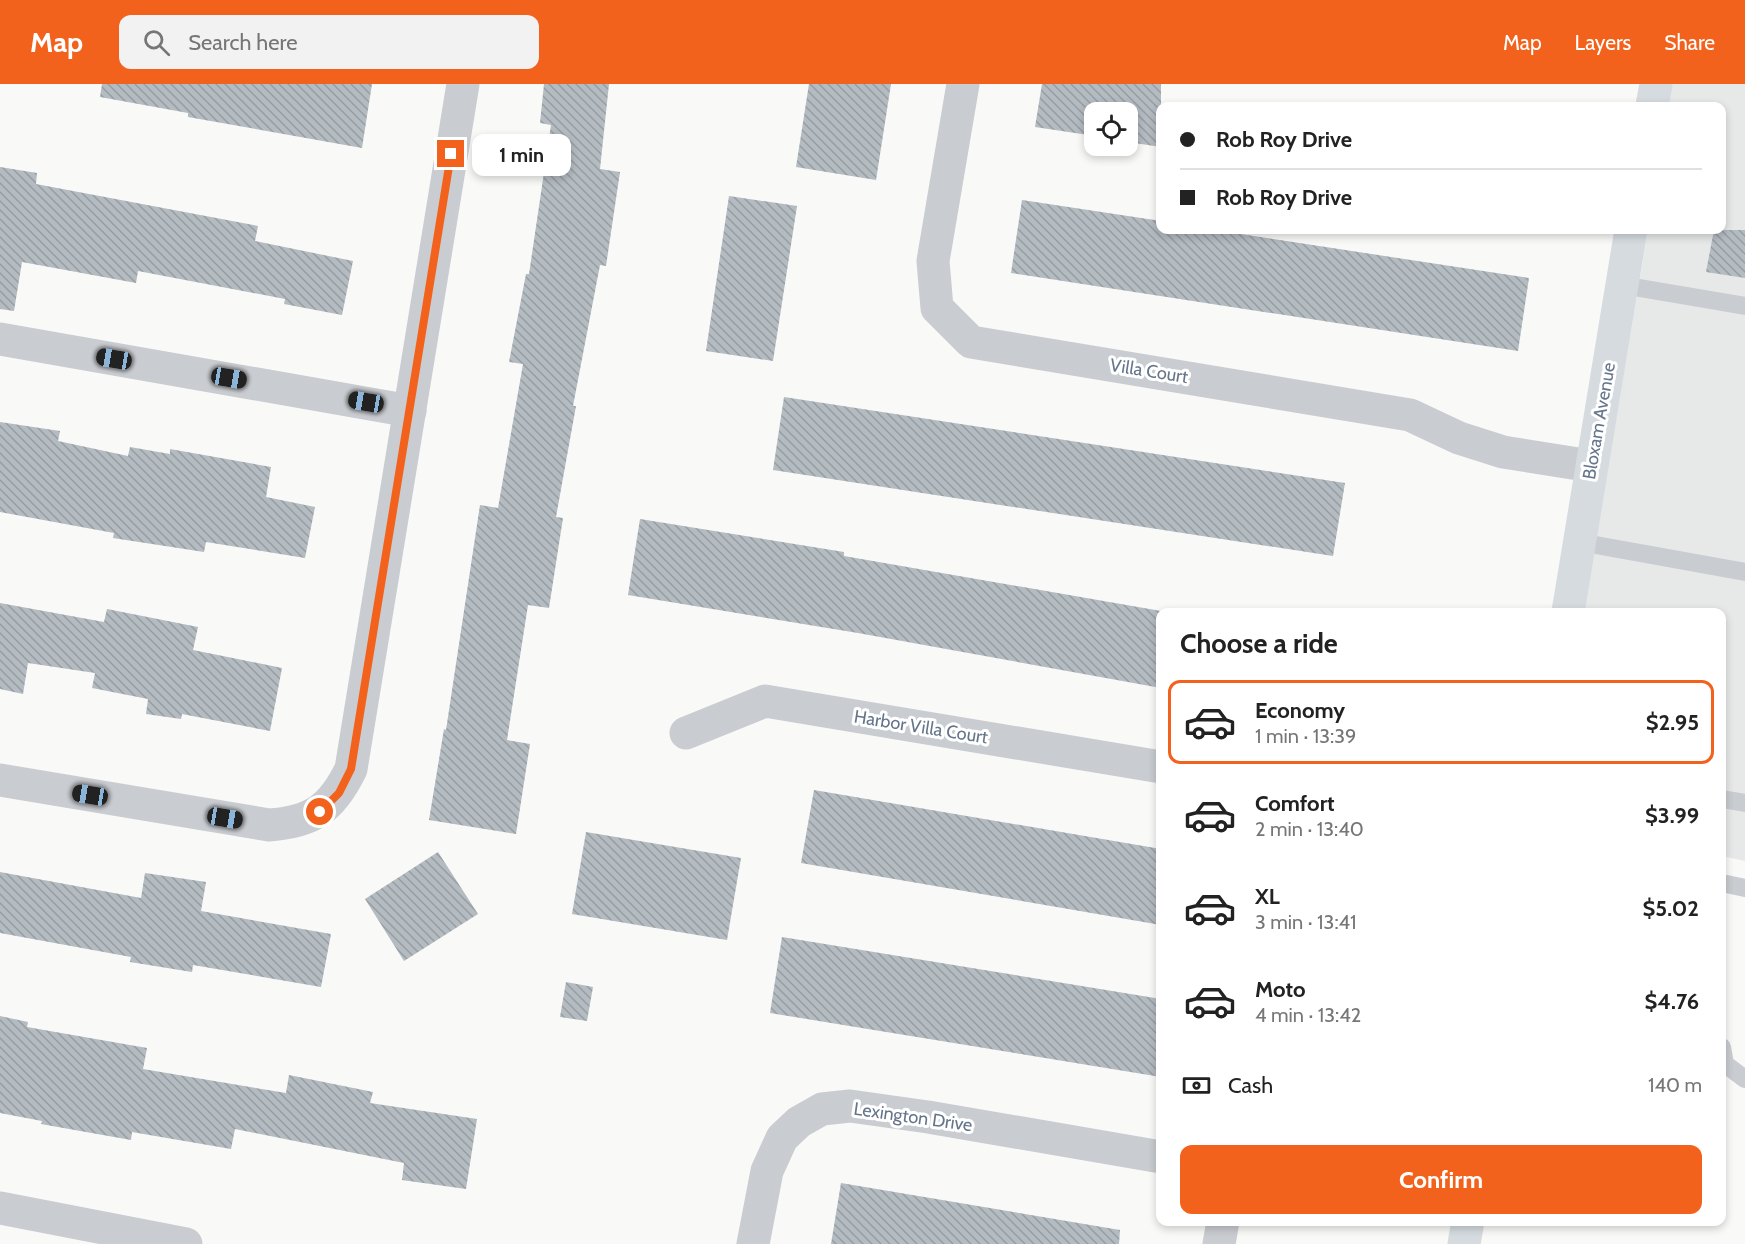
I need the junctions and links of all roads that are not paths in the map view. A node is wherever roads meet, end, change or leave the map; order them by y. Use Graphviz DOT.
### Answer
graph roads {
  1 [pos="463,84"];
  2 [pos="963,84"];
  3 [pos="1656,84"];
  4 [pos="1653,102"];
  5 [pos="1630,234"];
  6 [pos="1622,285"];
  7 [pos="1745,306"];
  8 [pos="0,339"];
  9 [pos="410,411"];
  10 [pos="1591,466"];
  11 [pos="1579,542"];
  12 [pos="1745,572"];
  13 [pos="1569,608"];
  14 [pos="686,733"];
  15 [pos="1156,766"];
  16 [pos="0,780"];
  17 [pos="1726,800"];
  18 [pos="1745,803"];
  19 [pos="1726,884"];
  20 [pos="1745,888"];
  21 [pos="1726,1065"];
  22 [pos="1745,1079"];
  23 [pos="1156,1156"];
  24 [pos="0,1208"];
  25 [pos="1222,1226"];
  26 [pos="1467,1226"];
  27 [pos="186,1244"];
  28 [pos="753,1244"];
  29 [pos="1219,1244"];
  30 [pos="1464,1244"];
  1 -- 9 [label="street"];
  2 -- 10 [label="street, Villa Court"];
  3 -- 4 [label="street"];
  5 -- 6 [label="street, Bloxam Avenue"];
  6 -- 7 [label="lane"];
  6 -- 10 [label="street, Bloxam Avenue"];
  8 -- 9 [label="street"];
  9 -- 16 [label="street"];
  10 -- 11 [label="street, Bloxam Avenue"];
  11 -- 12 [label="lane"];
  11 -- 13 [label="street, Bloxam Avenue"];
  14 -- 15 [label="street, Harbor Villa Court"];
  17 -- 18 [label="lane"];
  19 -- 20 [label="lane"];
  21 -- 22 [label="lane"];
  23 -- 28 [label="street, Lexington Drive"];
  24 -- 27 [label="street"];
  25 -- 29 [label="street"];
  26 -- 30 [label="street"];
}
